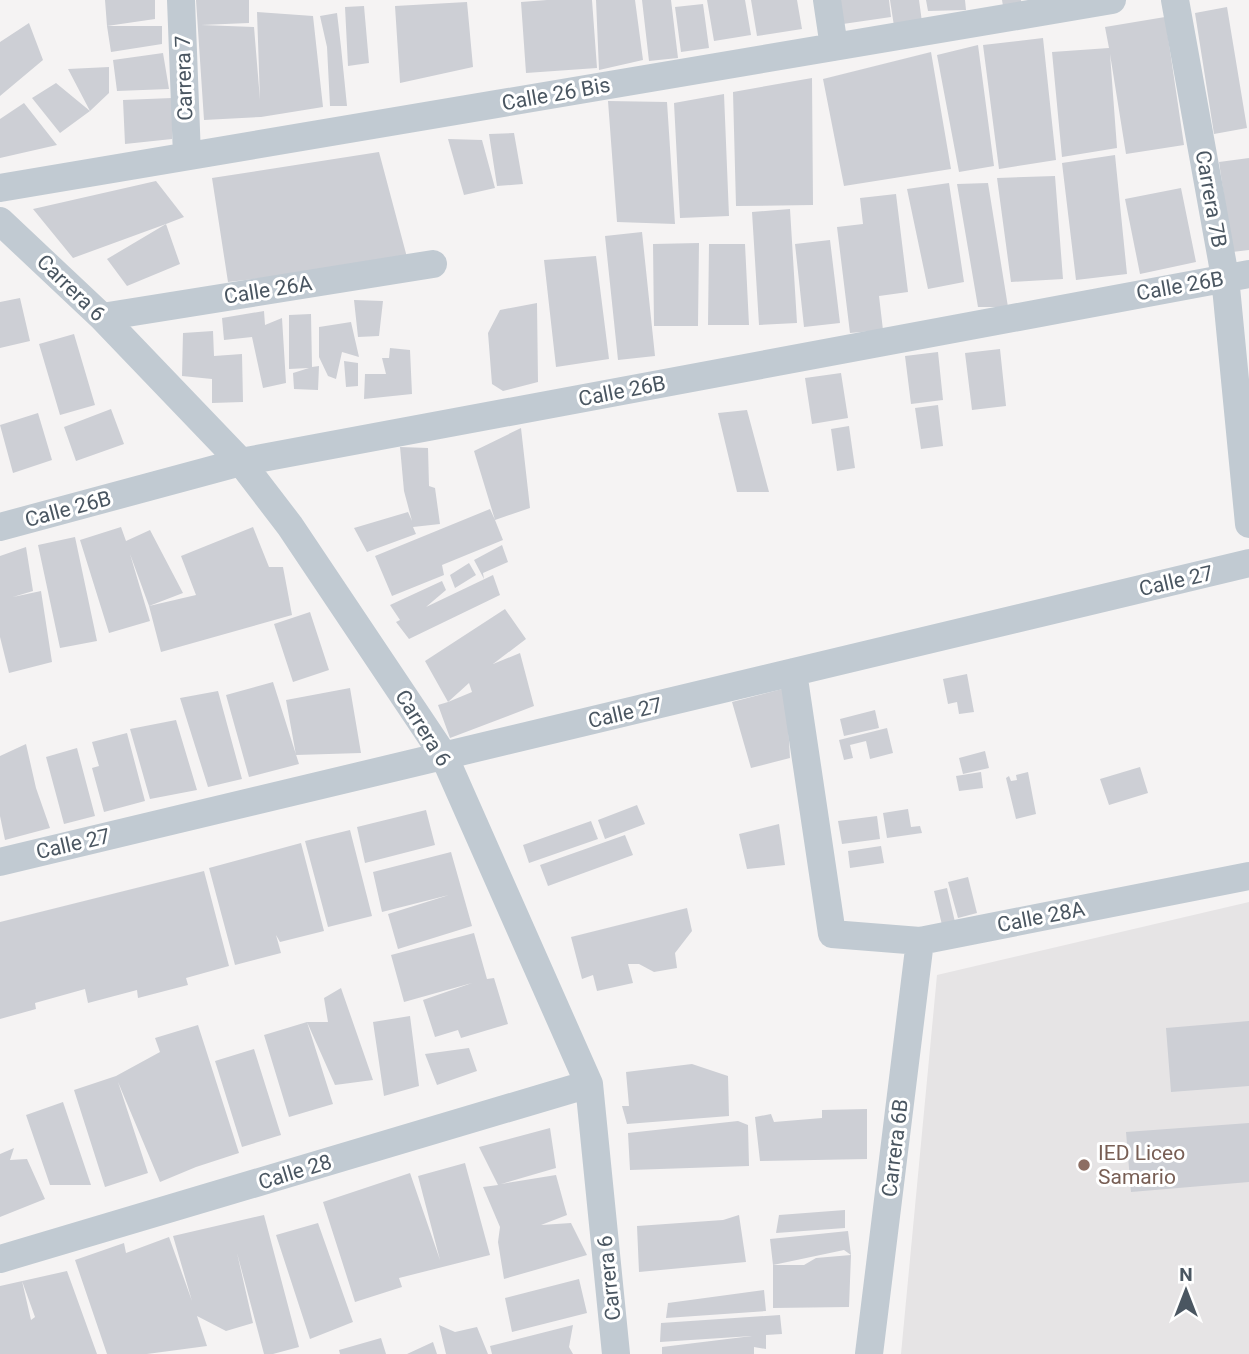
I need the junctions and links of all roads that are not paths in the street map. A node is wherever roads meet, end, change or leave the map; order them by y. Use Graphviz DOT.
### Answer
graph roads {
  1 [pos="181,0"];
  2 [pos="827,0"];
  3 [pos="1112,0"];
  4 [pos="1175,0"];
  5 [pos="834,47"];
  6 [pos="187,156"];
  7 [pos="0,188"];
  8 [pos="0,221"];
  9 [pos="433,264"];
  10 [pos="1237,276"];
  11 [pos="102,317"];
  12 [pos="241,462"];
  13 [pos="1249,524"];
  14 [pos="0,527"];
  15 [pos="1249,563"];
  16 [pos="793,672"];
  17 [pos="444,756"];
  18 [pos="0,862"];
  19 [pos="1249,876"];
  20 [pos="920,941"];
  21 [pos="589,1084"];
  22 [pos="0,1259"];
  23 [pos="616,1354"];
  24 [pos="869,1354"];
  1 -- 6 [label="street, Carrera 7"];
  2 -- 5 [label="street"];
  3 -- 5 [label="street, Calle 26 Bis"];
  4 -- 10 [label="street, Carrera 7B"];
  5 -- 6 [label="street, Calle 26 Bis"];
  6 -- 7 [label="street, Calle 26 Bis"];
  8 -- 11 [label="street, Carrera 6"];
  9 -- 11 [label="street, Calle 26A"];
  10 -- 12 [label="street, Calle 26B"];
  10 -- 13 [label="street, Carrera 7B"];
  11 -- 12 [label="street, Carrera 6"];
  12 -- 14 [label="street, Calle 26B"];
  12 -- 17 [label="street, Carrera 6"];
  15 -- 16 [label="street, Calle 27"];
  16 -- 17 [label="street, Calle 27"];
  16 -- 20 [label="street, Calle 28A"];
  17 -- 18 [label="street, Calle 27"];
  17 -- 21 [label="street, Carrera 6"];
  19 -- 20 [label="street, Calle 28A"];
  20 -- 24 [label="street, Carrera 6B"];
  21 -- 22 [label="street, Calle 28"];
  21 -- 23 [label="street, Carrera 6"];
}
